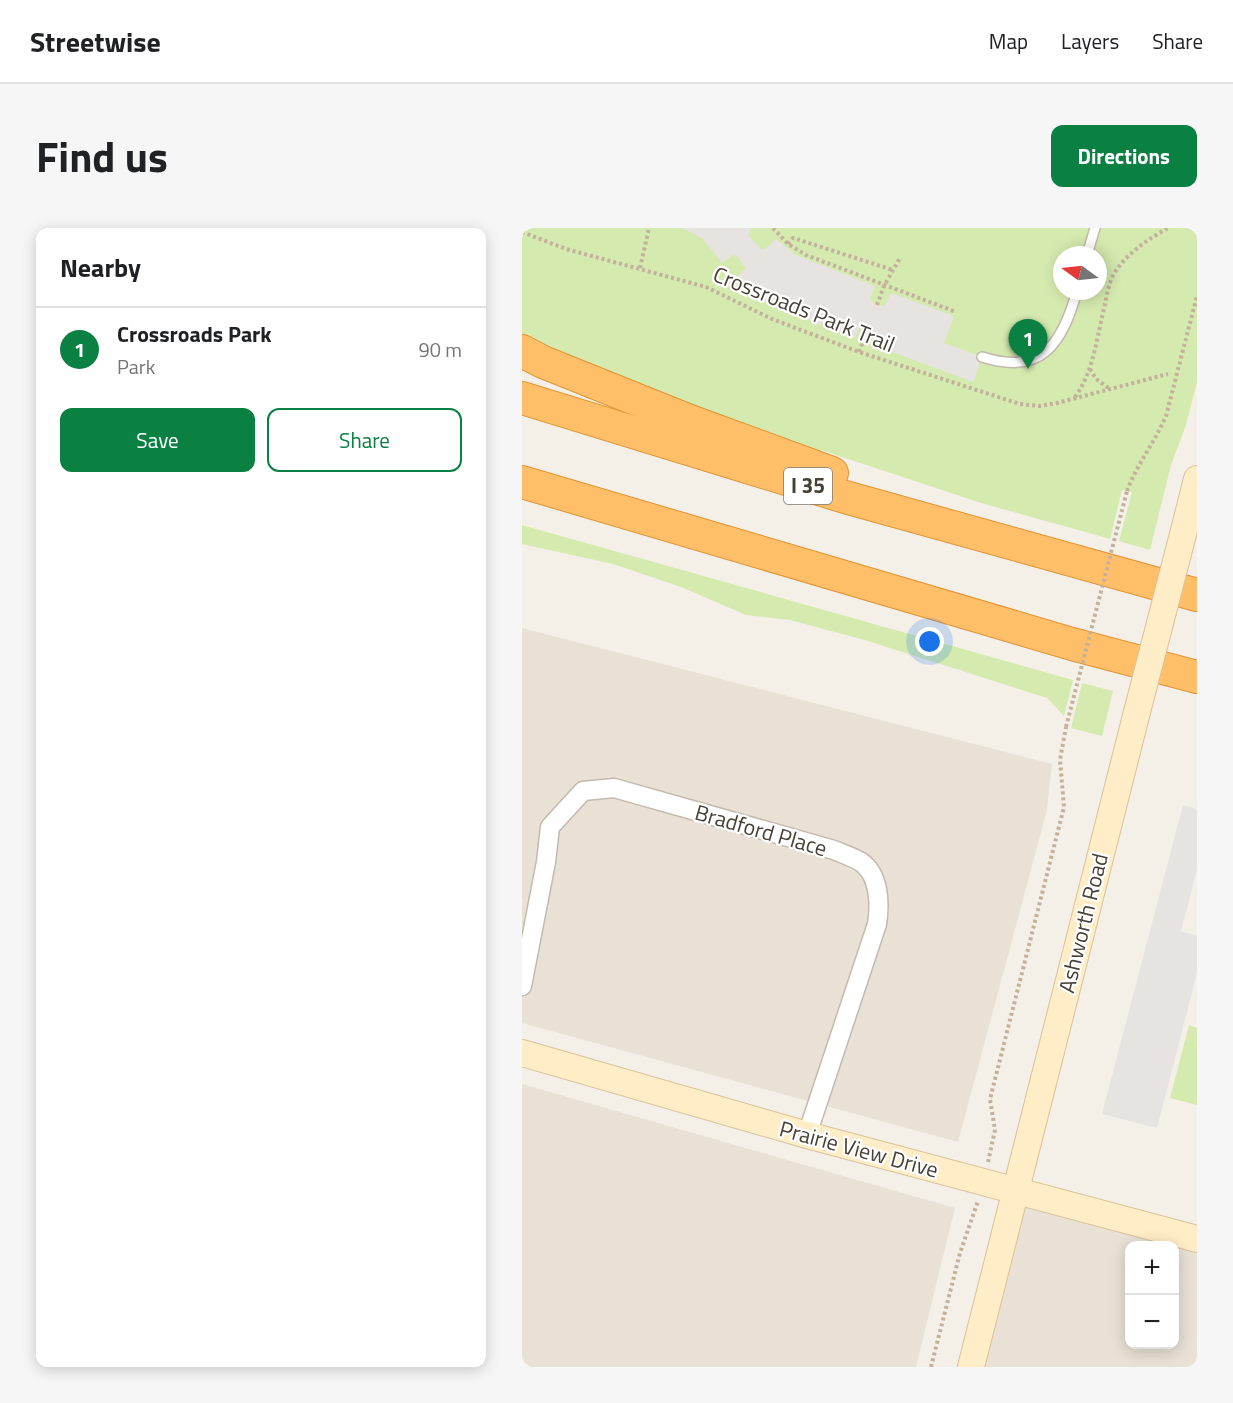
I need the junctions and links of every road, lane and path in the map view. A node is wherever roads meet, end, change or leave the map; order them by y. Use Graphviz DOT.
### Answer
graph roads {
  1 [pos="649,228"];
  2 [pos="773,228"];
  3 [pos="1095,228"];
  4 [pos="1168,228"];
  5 [pos="522,232"];
  6 [pos="788,244"];
  7 [pos="1090,246"];
  8 [pos="900,258"];
  9 [pos="640,268"];
  10 [pos="893,270"];
  11 [pos="884,286"];
  12 [pos="1197,296"];
  13 [pos="1074,300"];
  14 [pos="877,305"];
  15 [pos="956,312"];
  16 [pos="868,326"];
  17 [pos="522,351"];
  18 [pos="859,352"];
  19 [pos="982,357"];
  20 [pos="1090,369"];
  21 [pos="1168,374"];
  22 [pos="1110,389"];
  23 [pos="522,398"];
  24 [pos="1075,398"];
  25 [pos="1197,479"];
  26 [pos="522,482"];
  27 [pos="522,492"];
  28 [pos="624,513"];
  29 [pos="1096,568"];
  30 [pos="1197,595"];
  31 [pos="1197,677"];
  32 [pos="522,986"];
  33 [pos="522,1053"];
  34 [pos="807,1135"];
  35 [pos="988,1162"];
  36 [pos="1014,1189"];
  37 [pos="977,1204"];
  38 [pos="1197,1239"];
  39 [pos="931,1367"];
  40 [pos="970,1367"];
  1 -- 9 [label="path"];
  2 -- 6 [label="path"];
  3 -- 7 [label="lane"];
  4 -- 20 [label="path"];
  5 -- 9 [label="path, Crossroads Park Trail"];
  6 -- 10 [label="path"];
  6 -- 11 [label="path"];
  8 -- 10 [label="path"];
  9 -- 18 [label="path, Crossroads Park Trail"];
  10 -- 11 [label="path"];
  11 -- 14 [label="path"];
  11 -- 15 [label="path"];
  12 -- 35 [label="path, bridge"];
  13 -- 19 [label="lane"];
  16 -- 18 [label="path"];
  17 -- 29 [label="highway"];
  18 -- 24 [label="path, Crossroads Park Trail"];
  20 -- 22 [label="path"];
  20 -- 24 [label="path"];
  21 -- 22 [label="path, Crossroads Park Trail"];
  22 -- 24 [label="path, Crossroads Park Trail"];
  23 -- 29 [label="highway, I 35"];
  25 -- 36 [label="main road, Ashworth Road, bridge"];
  26 -- 28 [label="highway"];
  27 -- 28 [label="highway"];
  28 -- 31 [label="highway"];
  29 -- 30 [label="highway, I 35"];
  32 -- 34 [label="street, Bradford Place"];
  33 -- 34 [label="main road, Prairie View Drive"];
  34 -- 36 [label="main road, Prairie View Drive"];
  36 -- 38 [label="main road, Prairie View Drive"];
  36 -- 40 [label="main road, Ashworth Road"];
  37 -- 39 [label="path"];
}
